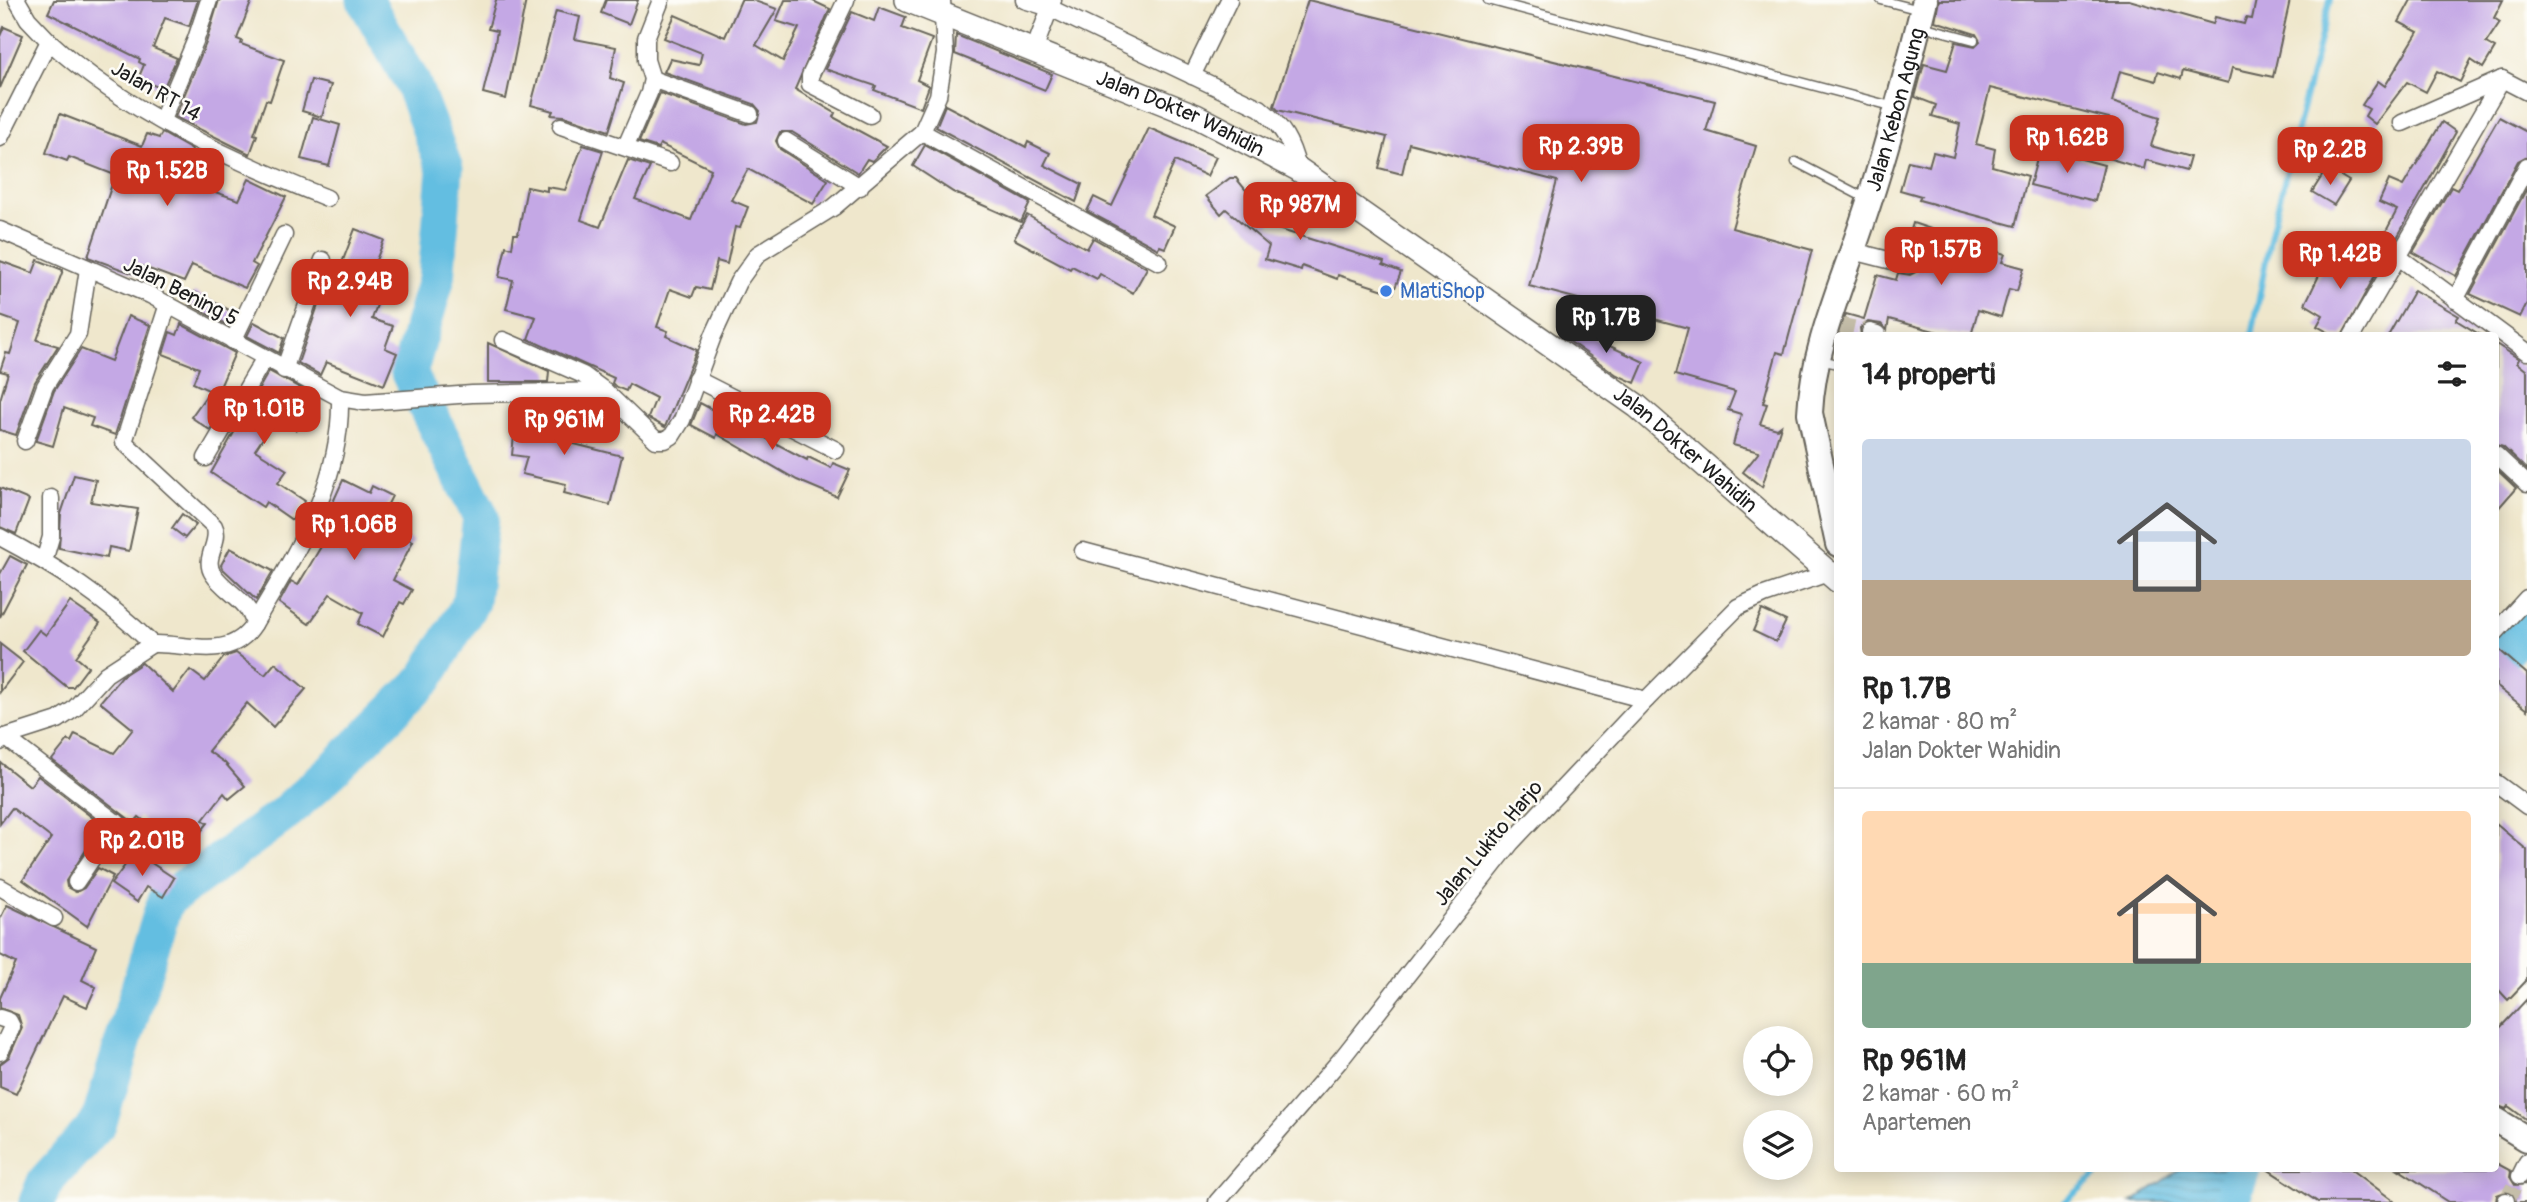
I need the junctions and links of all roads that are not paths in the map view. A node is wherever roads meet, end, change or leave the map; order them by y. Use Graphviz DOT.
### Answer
graph roads {
  1 [pos="17,0"];
  2 [pos="209,0"];
  3 [pos="661,0"];
  4 [pos="846,0"];
  5 [pos="907,0"];
  6 [pos="1024,0"];
  7 [pos="1229,0"];
  8 [pos="1488,0"];
  9 [pos="1881,0"];
  10 [pos="1052,4"];
  11 [pos="942,6"];
  12 [pos="1922,12"];
  13 [pos="1973,40"];
  14 [pos="49,41"];
  15 [pos="1034,50"];
  16 [pos="1192,76"];
  17 [pos="652,79"];
  18 [pos="2502,79"];
  19 [pos="2527,93"];
  20 [pos="1895,107"];
  21 [pos="750,114"];
  22 [pos="870,116"];
  23 [pos="162,120"];
  24 [pos="2402,123"];
  25 [pos="561,126"];
  26 [pos="922,132"];
  27 [pos="0,138"];
  28 [pos="786,141"];
  29 [pos="626,146"];
  30 [pos="1796,162"];
  31 [pos="670,163"];
  32 [pos="2527,166"];
  33 [pos="1298,169"];
  34 [pos="860,187"];
  35 [pos="327,198"];
  36 [pos="1870,201"];
  37 [pos="0,230"];
  38 [pos="284,235"];
  39 [pos="1853,251"];
  40 [pos="2400,258"];
  41 [pos="323,260"];
  42 [pos="1159,262"];
  43 [pos="1908,265"];
  44 [pos="88,269"];
  45 [pos="2455,300"];
  46 [pos="168,304"];
  47 [pos="2354,332"];
  48 [pos="503,340"];
  49 [pos="233,341"];
  50 [pos="2527,352"];
  51 [pos="264,359"];
  52 [pos="1828,362"];
  53 [pos="284,370"];
  54 [pos="696,379"];
  55 [pos="606,391"];
  56 [pos="340,398"];
  57 [pos="25,441"];
  58 [pos="836,450"];
  59 [pos="206,458"];
  60 [pos="2499,458"];
  61 [pos="2527,484"];
  62 [pos="51,498"];
  63 [pos="1834,525"];
  64 [pos="0,537"];
  65 [pos="1083,551"];
  66 [pos="44,561"];
  67 [pos="1834,573"];
  68 [pos="1834,574"];
  69 [pos="2527,598"];
  70 [pos="254,624"];
  71 [pos="2499,629"];
  72 [pos="152,644"];
  73 [pos="1646,700"];
  74 [pos="2,740"];
  75 [pos="2499,785"];
  76 [pos="2527,806"];
  77 [pos="117,822"];
  78 [pos="136,838"];
  79 [pos="76,882"];
  80 [pos="3,895"];
  81 [pos="54,918"];
  82 [pos="0,1018"];
  83 [pos="0,1052"];
  84 [pos="2499,1123"];
  85 [pos="2527,1139"];
  86 [pos="1217,1202"];
  1 -- 14 [label="street, Jalan RT 14"];
  2 -- 23 [label="street"];
  3 -- 17 [label="street"];
  4 -- 22 [label="street"];
  5 -- 11 [label="main road, Jalan Dokter Wahidin"];
  6 -- 10 [label="street"];
  7 -- 16 [label="street"];
  8 -- 20 [label="lane"];
  9 -- 12 [label="lane"];
  10 -- 15 [label="street"];
  10 -- 16 [label="street"];
  11 -- 15 [label="main road, Jalan Dokter Wahidin"];
  11 -- 26 [label="street"];
  12 -- 13 [label="lane"];
  12 -- 20 [label="main road, Jalan Kebon Agung"];
  14 -- 23 [label="street, Jalan RT 14"];
  14 -- 27 [label="street"];
  15 -- 33 [label="main road, Jalan Dokter Wahidin"];
  16 -- 33 [label="street"];
  17 -- 21 [label="street"];
  17 -- 29 [label="street"];
  18 -- 19 [label="street"];
  18 -- 24 [label="street"];
  18 -- 40 [label="street"];
  20 -- 36 [label="main road, Jalan Kebon Agung"];
  23 -- 35 [label="street, Jalan RT 14"];
  25 -- 29 [label="street"];
  26 -- 34 [label="street"];
  26 -- 42 [label="street"];
  28 -- 34 [label="street"];
  29 -- 31 [label="street"];
  30 -- 36 [label="lane"];
  32 -- 45 [label="street"];
  33 -- 67 [label="main road, Jalan Dokter Wahidin"];
  34 -- 54 [label="street"];
  36 -- 39 [label="main road, Jalan Kebon Agung"];
  37 -- 44 [label="street, Jalan Bening 5"];
  38 -- 49 [label="street"];
  39 -- 43 [label="street"];
  39 -- 52 [label="main road, Jalan Kebon Agung"];
  40 -- 45 [label="street"];
  40 -- 47 [label="street"];
  41 -- 53 [label="street"];
  44 -- 46 [label="street, Jalan Bening 5"];
  44 -- 57 [label="street"];
  45 -- 50 [label="street"];
  46 -- 49 [label="street, Jalan Bening 5"];
  46 -- 70 [label="street"];
  48 -- 55 [label="street"];
  49 -- 51 [label="street, Jalan Bening 5"];
  51 -- 53 [label="street, Jalan Bening 5"];
  51 -- 59 [label="street"];
  52 -- 63 [label="main road, Jalan Kebon Agung"];
  53 -- 56 [label="street, Jalan Bening 5"];
  54 -- 55 [label="street"];
  54 -- 58 [label="street"];
  55 -- 56 [label="street"];
  56 -- 70 [label="street"];
  60 -- 61 [label="street"];
  62 -- 66 [label="street"];
  64 -- 66 [label="street"];
  65 -- 73 [label="street"];
  66 -- 72 [label="street"];
  68 -- 73 [label="street, Jalan Lukito Harjo"];
  69 -- 71 [label="street"];
  70 -- 72 [label="street"];
  72 -- 74 [label="street"];
  73 -- 86 [label="street, Jalan Lukito Harjo"];
  74 -- 77 [label="street"];
  75 -- 76 [label="street"];
  77 -- 78 [label="street"];
  77 -- 79 [label="street"];
  80 -- 81 [label="street"];
  82 -- 83 [label="street"];
  84 -- 85 [label="main road"];
}
